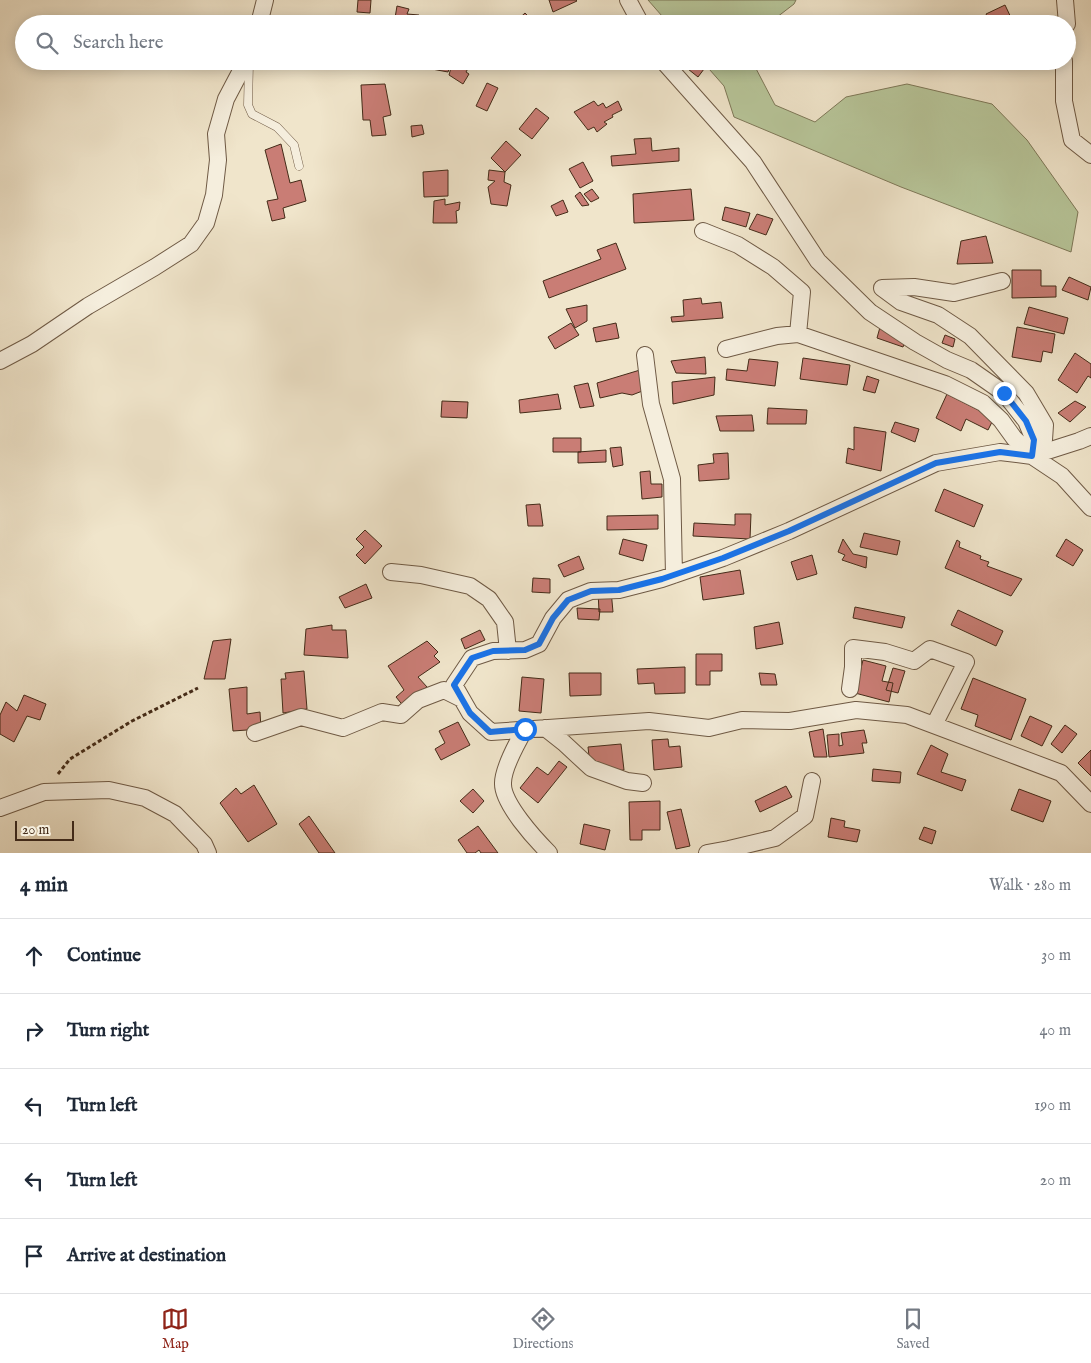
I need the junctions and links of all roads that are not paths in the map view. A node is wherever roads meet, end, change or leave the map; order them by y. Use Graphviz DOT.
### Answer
graph roads {
  1 [pos="265,0"];
  2 [pos="628,0"];
  3 [pos="1065,0"];
  4 [pos="261,15"];
  5 [pos="636,15"];
  6 [pos="1066,15"];
  7 [pos="243,70"];
  8 [pos="248,70"];
  9 [pos="671,70"];
  10 [pos="1064,70"];
  11 [pos="1091,155"];
  12 [pos="299,166"];
  13 [pos="702,231"];
  14 [pos="1002,281"];
  15 [pos="798,334"];
  16 [pos="726,349"];
  17 [pos="645,355"];
  18 [pos="0,361"];
  19 [pos="1091,436"];
  20 [pos="1032,456"];
  21 [pos="1091,508"];
  22 [pos="391,572"];
  23 [pos="674,574"];
  24 [pos="508,651"];
  25 [pos="850,688"];
  26 [pos="462,699"];
  27 [pos="934,725"];
  28 [pos="544,728"];
  29 [pos="525,729"];
  30 [pos="255,733"];
  31 [pos="812,781"];
  32 [pos="643,783"];
  33 [pos="1091,804"];
  34 [pos="0,808"];
  35 [pos="541,850"];
  36 [pos="208,853"];
  37 [pos="707,853"];
  1 -- 4 [label="street"];
  2 -- 5 [label="street"];
  3 -- 6 [label="street"];
  7 -- 18 [label="street"];
  8 -- 12 [label="lane"];
  9 -- 20 [label="street"];
  10 -- 11 [label="street"];
  13 -- 15 [label="street"];
  14 -- 20 [label="street"];
  15 -- 16 [label="street"];
  15 -- 20 [label="street"];
  17 -- 23 [label="street"];
  19 -- 20 [label="street"];
  20 -- 21 [label="street"];
  20 -- 23 [label="street"];
  22 -- 24 [label="street"];
  23 -- 24 [label="street"];
  24 -- 26 [label="street"];
  25 -- 27 [label="street"];
  26 -- 29 [label="street"];
  26 -- 30 [label="street"];
  27 -- 28 [label="street"];
  27 -- 33 [label="street"];
  28 -- 29 [label="street"];
  28 -- 32 [label="street"];
  29 -- 35 [label="street"];
  31 -- 37 [label="street"];
  34 -- 36 [label="street"];
}
